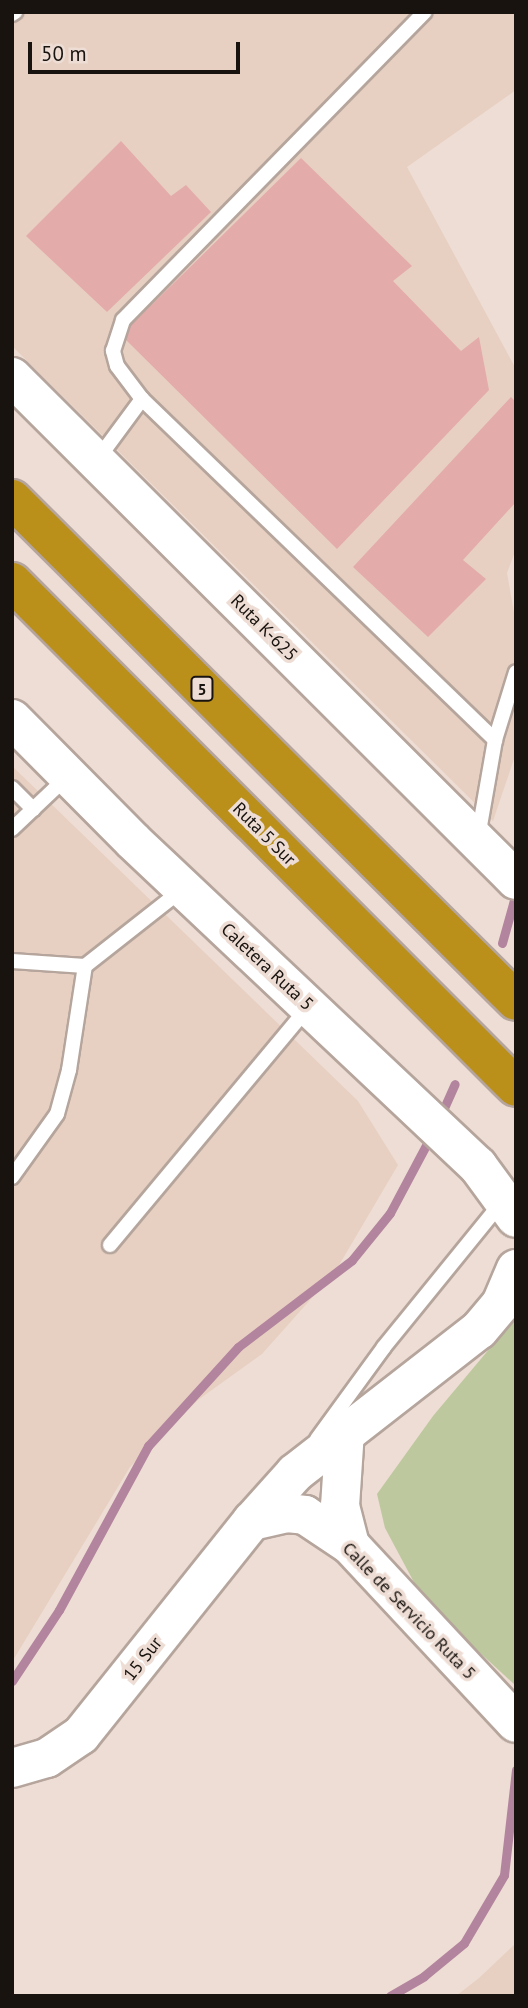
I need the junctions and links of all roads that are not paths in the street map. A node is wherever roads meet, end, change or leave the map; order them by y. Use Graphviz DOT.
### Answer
graph roads {
  1 [pos="425,12"];
  2 [pos="12,377"];
  3 [pos="142,398"];
  4 [pos="96,461"];
  5 [pos="12,499"];
  6 [pos="12,582"];
  7 [pos="516,672"];
  8 [pos="12,719"];
  9 [pos="495,740"];
  10 [pos="68,776"];
  11 [pos="12,788"];
  12 [pos="33,809"];
  13 [pos="12,829"];
  14 [pos="498,863"];
  15 [pos="183,889"];
  16 [pos="12,961"];
  17 [pos="85,966"];
  18 [pos="516,1001"];
  19 [pos="309,1006"];
  20 [pos="516,1087"];
  21 [pos="12,1177"];
  22 [pos="510,1208"];
  23 [pos="110,1245"];
  24 [pos="516,1269"];
  25 [pos="345,1431"];
  26 [pos="295,1473"];
  27 [pos="251,1521"];
  28 [pos="350,1545"];
  29 [pos="516,1723"];
  30 [pos="12,1768"];
  1 -- 3 [label="lane"];
  2 -- 4 [label="main road, Ruta K-625"];
  3 -- 4 [label="lane"];
  3 -- 9 [label="lane"];
  4 -- 14 [label="main road, Ruta K-625"];
  5 -- 18 [label="highway, 5"];
  6 -- 20 [label="highway, Ruta 5 Sur"];
  7 -- 9 [label="lane"];
  8 -- 10 [label="main road, Caletera Ruta 5"];
  9 -- 14 [label="lane"];
  10 -- 12 [label="lane"];
  10 -- 15 [label="main road, Caletera Ruta 5"];
  11 -- 12 [label="lane"];
  12 -- 13 [label="lane"];
  15 -- 17 [label="lane"];
  15 -- 19 [label="main road, Caletera Ruta 5"];
  16 -- 17 [label="lane"];
  17 -- 21 [label="lane"];
  19 -- 22 [label="main road, Caletera Ruta 5"];
  19 -- 23 [label="lane"];
  22 -- 26 [label="lane"];
  24 -- 25 [label="main road"];
  25 -- 26 [label="main road"];
  25 -- 28 [label="main road"];
  26 -- 27 [label="main road"];
  27 -- 28 [label="main road, Calle de Servicio Ruta 5"];
  27 -- 30 [label="main road, 15 Sur"];
  28 -- 29 [label="main road, Calle de Servicio Ruta 5"];
}
